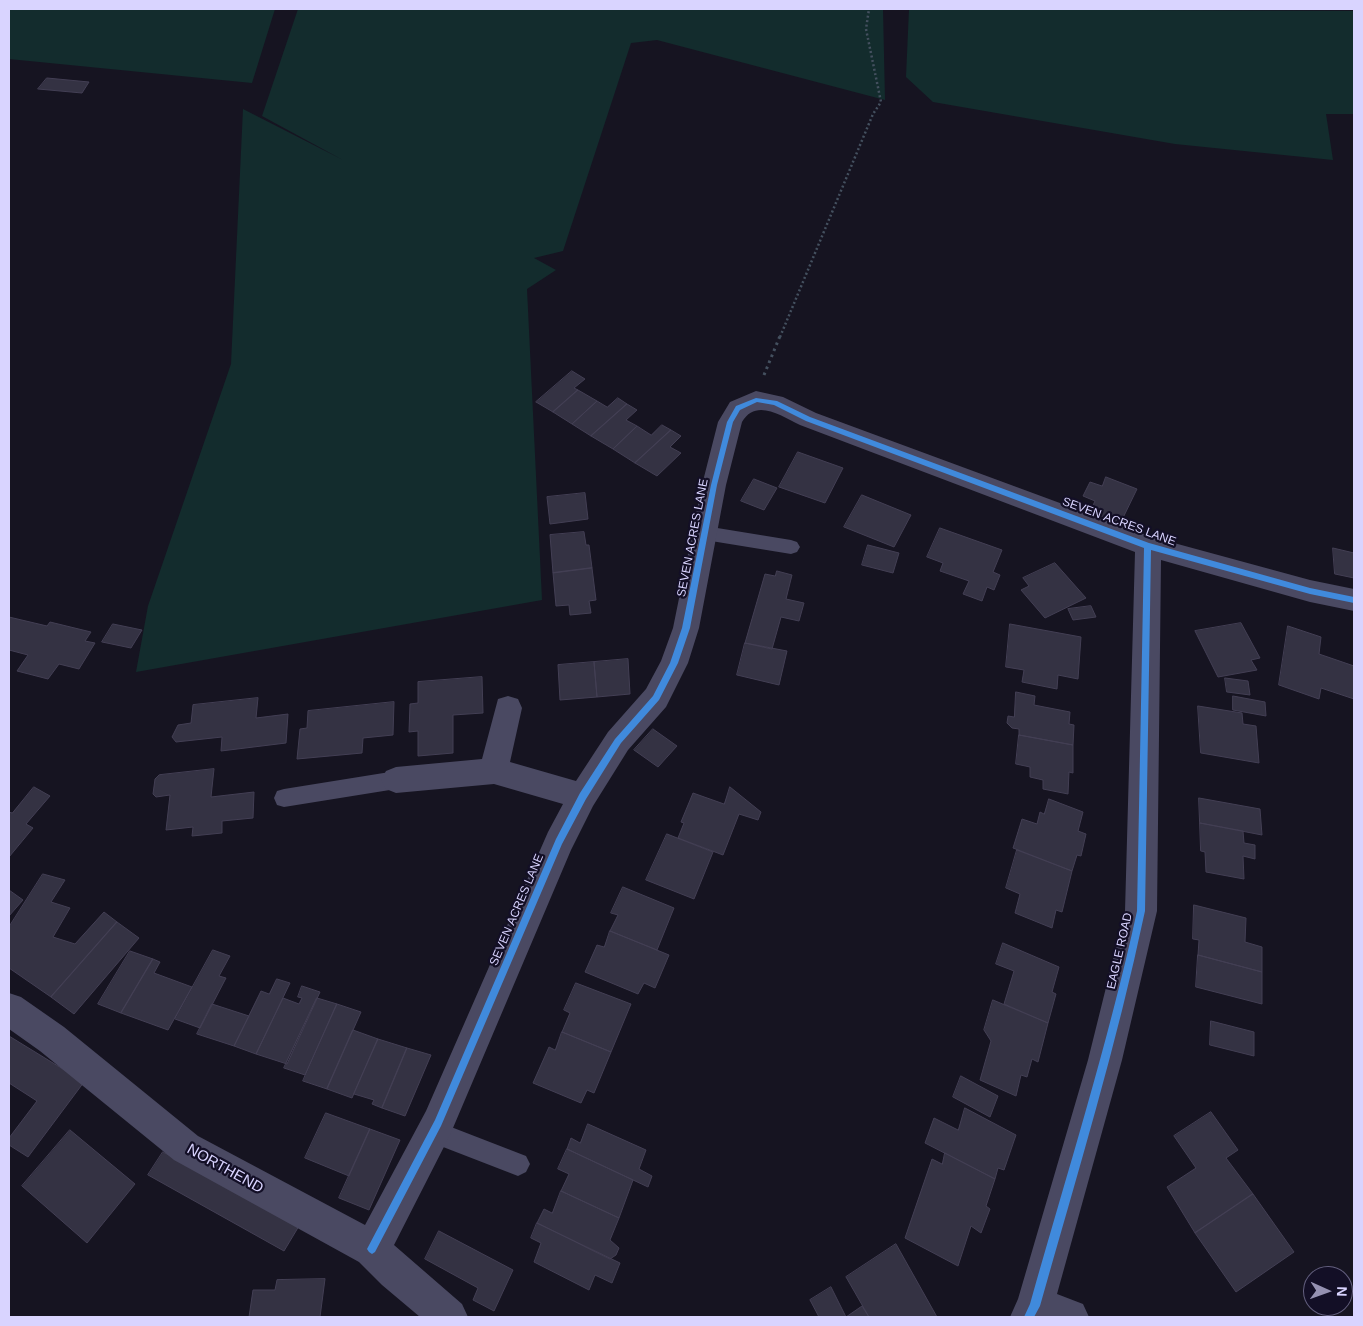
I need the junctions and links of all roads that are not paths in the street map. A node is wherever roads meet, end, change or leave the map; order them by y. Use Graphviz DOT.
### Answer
graph roads {
  1 [pos="705,533"];
  2 [pos="1148,546"];
  3 [pos="791,547"];
  4 [pos="1354,600"];
  5 [pos="508,708"];
  6 [pos="494,771"];
  7 [pos="396,780"];
  8 [pos="583,796"];
  9 [pos="284,798"];
  10 [pos="9,1009"];
  11 [pos="433,1132"];
  12 [pos="518,1164"];
  13 [pos="372,1249"];
  14 [pos="1032,1312"];
  15 [pos="449,1317"];
  16 [pos="1070,1317"];
  1 -- 2 [label="street, SEVEN ACRES LANE"];
  1 -- 3 [label="lane"];
  1 -- 8 [label="street, SEVEN ACRES LANE"];
  2 -- 4 [label="street, SEVEN ACRES LANE"];
  2 -- 14 [label="street, EAGLE ROAD"];
  5 -- 6 [label="street"];
  6 -- 7 [label="street"];
  6 -- 8 [label="street"];
  7 -- 9 [label="lane"];
  8 -- 11 [label="street, SEVEN ACRES LANE"];
  10 -- 13 [label="street, NORTHEND"];
  11 -- 12 [label="lane"];
  11 -- 13 [label="street, SEVEN ACRES LANE"];
  13 -- 15 [label="street, NORTHEND"];
  14 -- 16 [label="street"];
}
